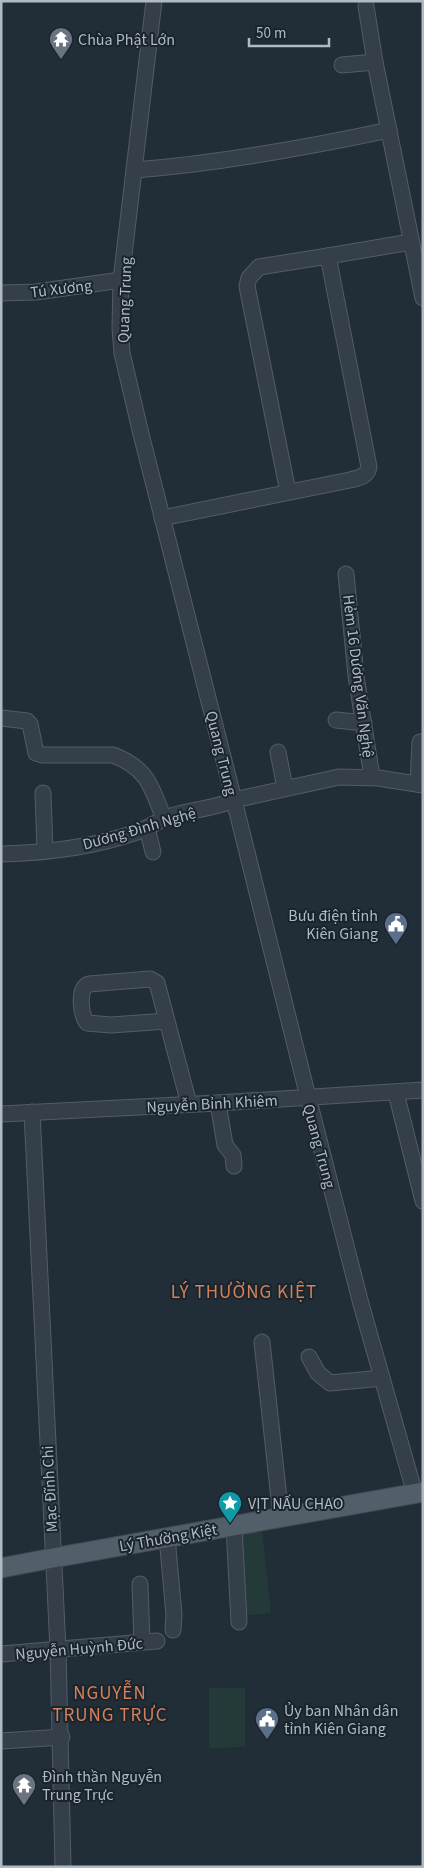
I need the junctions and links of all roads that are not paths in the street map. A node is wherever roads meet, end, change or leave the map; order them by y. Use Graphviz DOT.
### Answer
graph roads {
  1 [pos="154,1"];
  2 [pos="366,6"];
  3 [pos="375,62"];
  4 [pos="342,65"];
  5 [pos="389,130"];
  6 [pos="135,170"];
  7 [pos="411,242"];
  8 [pos="328,256"];
  9 [pos="122,280"];
  10 [pos="1,293"];
  11 [pos="423,298"];
  12 [pos="288,492"];
  13 [pos="162,518"];
  14 [pos="346,574"];
  15 [pos="1,718"];
  16 [pos="336,720"];
  17 [pos="364,723"];
  18 [pos="420,742"];
  19 [pos="278,752"];
  20 [pos="372,778"];
  21 [pos="420,784"];
  22 [pos="285,788"];
  23 [pos="43,793"];
  24 [pos="234,800"];
  25 [pos="164,819"];
  26 [pos="147,828"];
  27 [pos="45,851"];
  28 [pos="153,852"];
  29 [pos="1,854"];
  30 [pos="167,1021"];
  31 [pos="423,1090"];
  32 [pos="396,1093"];
  33 [pos="308,1097"];
  34 [pos="218,1103"];
  35 [pos="189,1104"];
  36 [pos="32,1112"];
  37 [pos="1,1114"];
  38 [pos="234,1166"];
  39 [pos="423,1200"];
  40 [pos="262,1342"];
  41 [pos="309,1357"];
  42 [pos="382,1378"];
  43 [pos="419,1493"];
  44 [pos="281,1518"];
  45 [pos="234,1526"];
  46 [pos="167,1537"];
  47 [pos="53,1558"];
  48 [pos="1,1568"];
  49 [pos="140,1584"];
  50 [pos="239,1622"];
  51 [pos="173,1630"];
  52 [pos="58,1649"];
  53 [pos="1,1654"];
  54 [pos="62,1737"];
  55 [pos="1,1740"];
  56 [pos="63,1867"];
  1 -- 6 [label="street, Quang Trung"];
  2 -- 3 [label="street"];
  3 -- 4 [label="street"];
  3 -- 5 [label="street"];
  5 -- 6 [label="street"];
  5 -- 7 [label="street"];
  6 -- 9 [label="street, Quang Trung"];
  7 -- 8 [label="street"];
  7 -- 11 [label="street"];
  8 -- 12 [label="street"];
  8 -- 12 [label="street"];
  9 -- 10 [label="street, Tú Xương"];
  9 -- 13 [label="street, Quang Trung"];
  12 -- 13 [label="street"];
  13 -- 24 [label="street, Quang Trung"];
  14 -- 17 [label="street, Hẻm 16 Dương Văn Nghệ"];
  15 -- 25 [label="street"];
  16 -- 17 [label="street"];
  17 -- 20 [label="street, Hẻm 16 Dương Văn Nghệ"];
  18 -- 21 [label="street"];
  19 -- 22 [label="street"];
  20 -- 21 [label="street, Dương Đình Nghệ"];
  20 -- 22 [label="street, Dương Đình Nghệ"];
  22 -- 24 [label="street, Dương Đình Nghệ"];
  23 -- 27 [label="street"];
  24 -- 25 [label="street, Dương Đình Nghệ"];
  24 -- 33 [label="street, Quang Trung"];
  25 -- 26 [label="street, Dương Đình Nghệ"];
  26 -- 27 [label="street, Dương Đình Nghệ"];
  26 -- 28 [label="street"];
  27 -- 29 [label="street, Dương Đình Nghệ"];
  30 -- 30 [label="street"];
  30 -- 35 [label="street"];
  31 -- 32 [label="street, Nguyễn Bỉnh Khiêm"];
  32 -- 33 [label="street, Nguyễn Bỉnh Khiêm"];
  32 -- 39 [label="street"];
  33 -- 34 [label="street, Nguyễn Bỉnh Khiêm"];
  33 -- 42 [label="street, Quang Trung"];
  34 -- 35 [label="street, Nguyễn Bỉnh Khiêm"];
  34 -- 38 [label="street"];
  35 -- 36 [label="street, Nguyễn Bỉnh Khiêm"];
  36 -- 37 [label="street, Nguyễn Bỉnh Khiêm"];
  36 -- 47 [label="street, Mạc Đĩnh Chi"];
  40 -- 44 [label="street"];
  41 -- 42 [label="street"];
  42 -- 43 [label="street, Quang Trung"];
  43 -- 44 [label="main road, Lý Thường Kiệt"];
  44 -- 45 [label="main road, Lý Thường Kiệt"];
  45 -- 46 [label="main road, Lý Thường Kiệt"];
  45 -- 50 [label="street"];
  46 -- 47 [label="main road, Lý Thường Kiệt"];
  46 -- 51 [label="street"];
  47 -- 48 [label="main road, Lý Thường Kiệt"];
  47 -- 52 [label="street, Mạc Đĩnh Chi"];
  49 -- 52 [label="street, Nguyễn Huỳnh Đức"];
  52 -- 53 [label="street, Nguyễn Huỳnh Đức"];
  52 -- 54 [label="street, Mạc Đĩnh Chi"];
  54 -- 55 [label="street"];
  54 -- 56 [label="street, Mạc Đĩnh Chi"];
}
